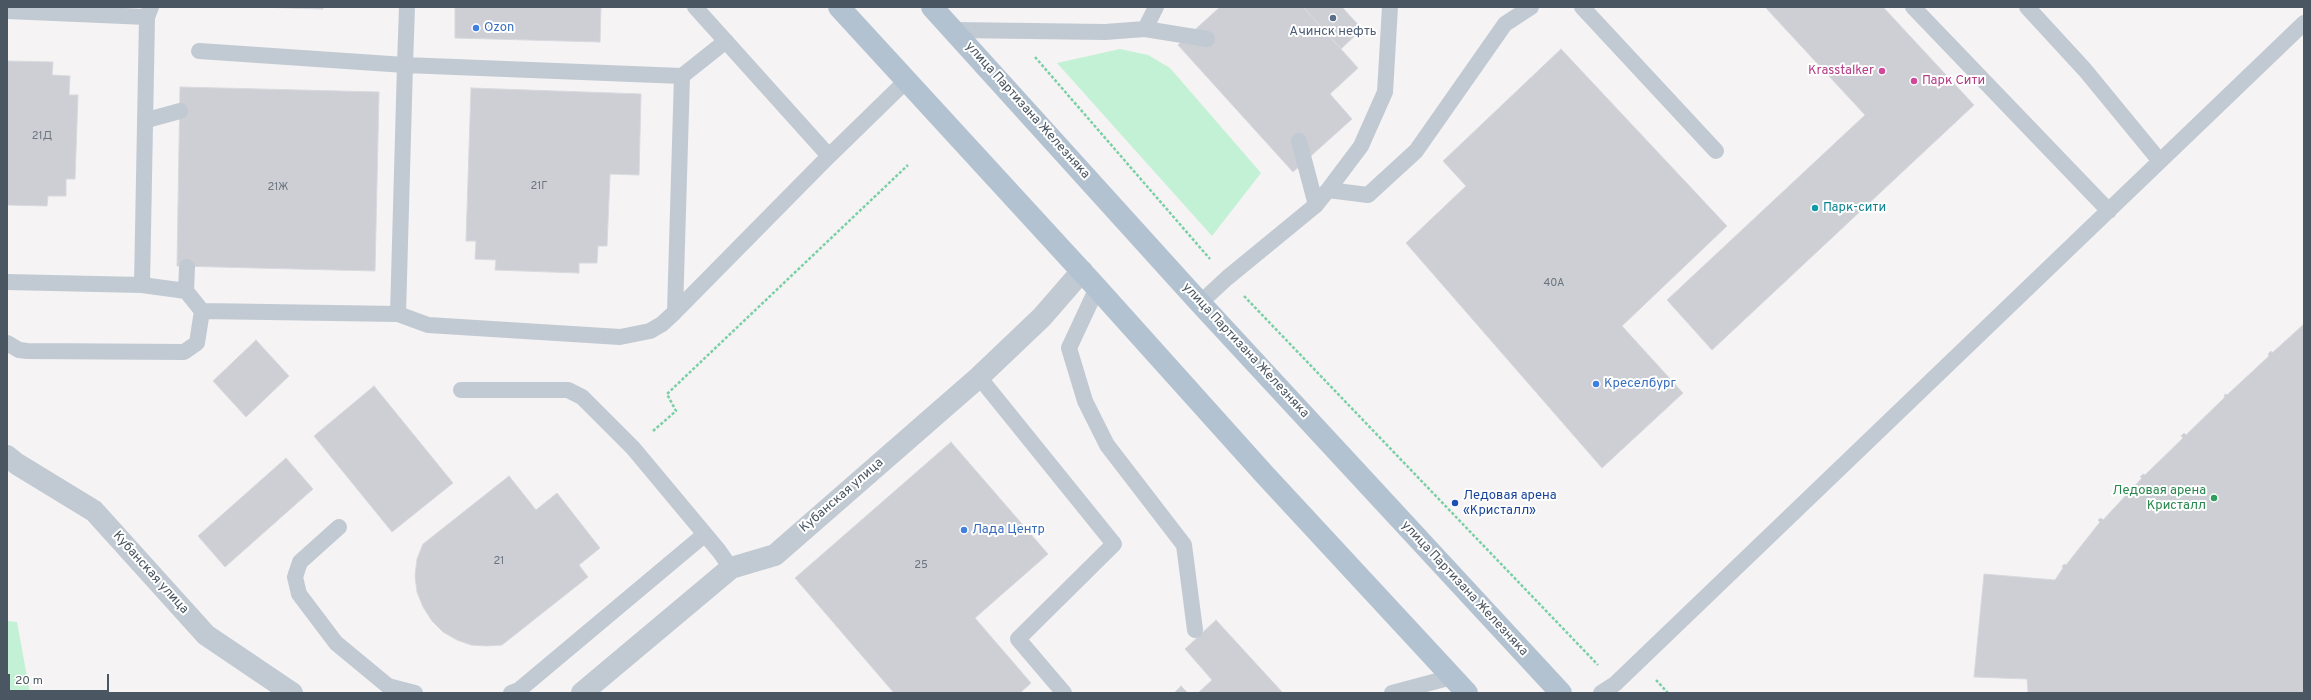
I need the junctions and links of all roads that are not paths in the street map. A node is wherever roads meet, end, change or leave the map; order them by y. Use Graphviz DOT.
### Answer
graph roads {
  1 [pos="407,7"];
  2 [pos="695,7"];
  3 [pos="839,7"];
  4 [pos="932,7"];
  5 [pos="1156,7"];
  6 [pos="1390,7"];
  7 [pos="1531,7"];
  8 [pos="1582,7"];
  9 [pos="1913,7"];
  10 [pos="2027,7"];
  11 [pos="7,11"];
  12 [pos="149,12"];
  13 [pos="2304,23"];
  14 [pos="1145,29"];
  15 [pos="954,30"];
  16 [pos="1207,38"];
  17 [pos="726,41"];
  18 [pos="199,51"];
  19 [pos="405,65"];
  20 [pos="682,76"];
  21 [pos="907,80"];
  22 [pos="180,111"];
  23 [pos="147,120"];
  24 [pos="1299,141"];
  25 [pos="1716,151"];
  26 [pos="829,156"];
  27 [pos="2159,160"];
  28 [pos="1328,190"];
  29 [pos="1316,205"];
  30 [pos="2109,211"];
  31 [pos="187,267"];
  32 [pos="1082,271"];
  33 [pos="7,282"];
  34 [pos="142,285"];
  35 [pos="1097,288"];
  36 [pos="186,291"];
  37 [pos="1200,303"];
  38 [pos="202,311"];
  39 [pos="675,312"];
  40 [pos="398,314"];
  41 [pos="7,343"];
  42 [pos="979,377"];
  43 [pos="461,390"];
  44 [pos="7,456"];
  45 [pos="339,527"];
  46 [pos="704,535"];
  47 [pos="731,568"];
  48 [pos="1195,630"];
  49 [pos="1452,677"];
  50 [pos="292,693"];
  51 [pos="415,693"];
  52 [pos="510,693"];
  53 [pos="582,693"];
  54 [pos="1064,693"];
  55 [pos="1392,693"];
  56 [pos="1467,693"];
  57 [pos="1560,693"];
  58 [pos="1601,693"];
  1 -- 19 [label="lane"];
  2 -- 17 [label="lane"];
  3 -- 21 [label="main road"];
  4 -- 15 [label="main road, улица Партизана Железняка"];
  5 -- 14 [label="lane"];
  6 -- 28 [label="lane"];
  7 -- 28 [label="lane"];
  8 -- 25 [label="lane"];
  9 -- 30 [label="lane"];
  10 -- 27 [label="lane"];
  11 -- 12 [label="lane"];
  12 -- 23 [label="lane"];
  13 -- 27 [label="lane"];
  14 -- 15 [label="lane"];
  14 -- 16 [label="lane"];
  15 -- 37 [label="main road, улица Партизана Железняка"];
  17 -- 20 [label="lane"];
  17 -- 26 [label="lane"];
  18 -- 19 [label="lane"];
  19 -- 20 [label="lane"];
  19 -- 40 [label="lane"];
  20 -- 39 [label="lane"];
  21 -- 26 [label="lane"];
  21 -- 32 [label="main road"];
  22 -- 23 [label="lane"];
  23 -- 34 [label="lane"];
  24 -- 29 [label="lane"];
  26 -- 39 [label="lane"];
  27 -- 30 [label="lane"];
  28 -- 29 [label="lane"];
  29 -- 37 [label="lane"];
  30 -- 58 [label="lane"];
  31 -- 36 [label="lane"];
  32 -- 35 [label="main road"];
  32 -- 42 [label="street, Кубанская улица"];
  33 -- 34 [label="lane"];
  34 -- 36 [label="lane"];
  35 -- 48 [label="lane"];
  35 -- 49 [label="main road"];
  36 -- 38 [label="lane"];
  37 -- 57 [label="main road, улица Партизана Железняка"];
  38 -- 40 [label="lane"];
  38 -- 41 [label="lane"];
  39 -- 40 [label="lane"];
  42 -- 47 [label="street, Кубанская улица"];
  42 -- 54 [label="lane"];
  43 -- 46 [label="lane"];
  44 -- 50 [label="street, Кубанская улица"];
  45 -- 51 [label="lane"];
  46 -- 47 [label="lane"];
  46 -- 52 [label="lane"];
  47 -- 53 [label="street, Кубанская улица"];
  49 -- 55 [label="lane"];
  49 -- 56 [label="main road"];
}
